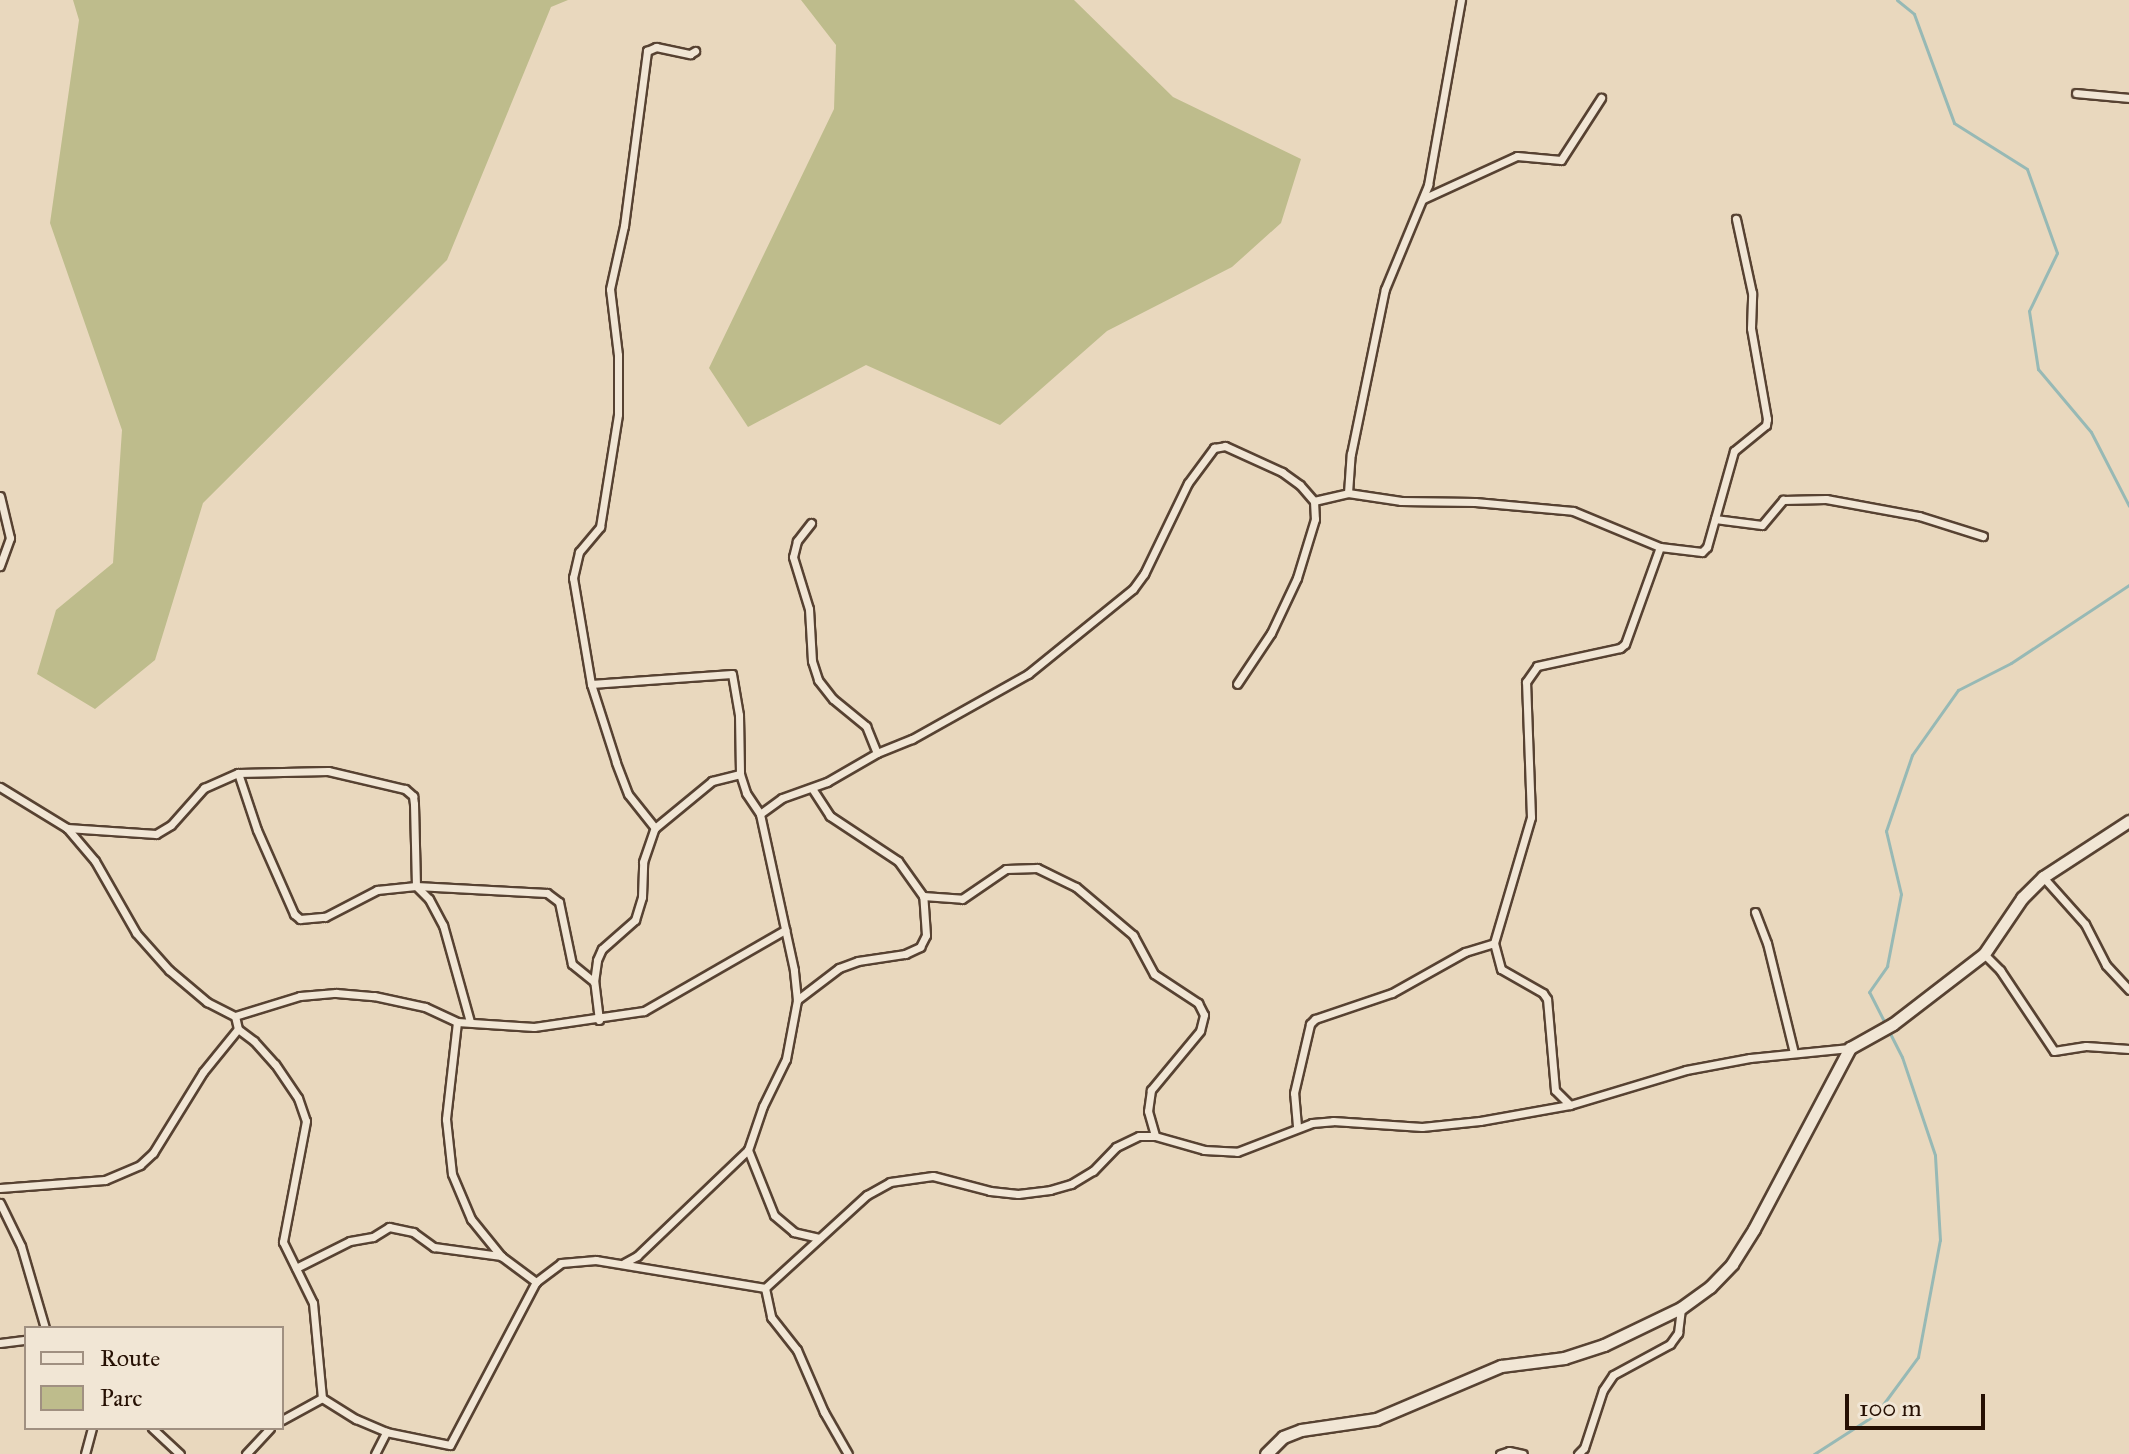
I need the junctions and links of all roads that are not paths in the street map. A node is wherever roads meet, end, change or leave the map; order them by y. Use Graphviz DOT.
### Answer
graph roads {
  1 [pos="1461,0"];
  2 [pos="695,51"];
  3 [pos="2076,93"];
  4 [pos="1601,98"];
  5 [pos="2129,98"];
  6 [pos="1423,199"];
  7 [pos="1736,219"];
  8 [pos="1348,493"];
  9 [pos="0,496"];
  10 [pos="1314,501"];
  11 [pos="1715,519"];
  12 [pos="811,523"];
  13 [pos="1983,536"];
  14 [pos="1660,547"];
  15 [pos="0,566"];
  16 [pos="591,684"];
  17 [pos="1237,684"];
  18 [pos="877,753"];
  19 [pos="238,773"];
  20 [pos="740,774"];
  21 [pos="0,787"];
  22 [pos="812,788"];
  23 [pos="760,814"];
  24 [pos="2129,821"];
  25 [pos="67,828"];
  26 [pos="655,828"];
  27 [pos="2043,877"];
  28 [pos="416,886"];
  29 [pos="923,896"];
  30 [pos="1755,912"];
  31 [pos="785,930"];
  32 [pos="1494,943"];
  33 [pos="1984,954"];
  34 [pos="594,982"];
  35 [pos="2129,990"];
  36 [pos="797,1000"];
  37 [pos="235,1016"];
  38 [pos="599,1020"];
  39 [pos="457,1022"];
  40 [pos="470,1022"];
  41 [pos="238,1029"];
  42 [pos="1850,1048"];
  43 [pos="2129,1049"];
  44 [pos="1794,1053"];
  45 [pos="1570,1105"];
  46 [pos="1297,1126"];
  47 [pos="1155,1136"];
  48 [pos="748,1150"];
  49 [pos="0,1188"];
  50 [pos="0,1203"];
  51 [pos="819,1238"];
  52 [pos="501,1256"];
  53 [pos="624,1263"];
  54 [pos="296,1268"];
  55 [pos="536,1282"];
  56 [pos="765,1288"];
  57 [pos="1681,1308"];
  58 [pos="44,1326"];
  59 [pos="24,1340"];
  60 [pos="0,1343"];
  61 [pos="322,1398"];
  62 [pos="284,1419"];
  63 [pos="91,1430"];
  64 [pos="154,1430"];
  65 [pos="268,1430"];
  66 [pos="386,1432"];
  67 [pos="85,1454"];
  68 [pos="180,1454"];
  69 [pos="246,1454"];
  70 [pos="375,1454"];
  71 [pos="848,1454"];
  72 [pos="1266,1454"];
  73 [pos="1500,1454"];
  74 [pos="1523,1454"];
  75 [pos="1578,1454"];
  1 -- 6 [label="street"];
  2 -- 16 [label="street"];
  3 -- 5 [label="street"];
  4 -- 6 [label="street"];
  6 -- 8 [label="street"];
  7 -- 11 [label="street"];
  8 -- 10 [label="street"];
  8 -- 14 [label="street"];
  9 -- 15 [label="street"];
  10 -- 17 [label="street"];
  10 -- 18 [label="street"];
  11 -- 13 [label="street"];
  11 -- 14 [label="street"];
  12 -- 18 [label="street"];
  14 -- 32 [label="street"];
  16 -- 20 [label="street"];
  16 -- 26 [label="street"];
  18 -- 22 [label="street"];
  19 -- 25 [label="street"];
  19 -- 28 [label="street"];
  19 -- 28 [label="street"];
  20 -- 23 [label="street"];
  20 -- 26 [label="street"];
  21 -- 25 [label="street"];
  22 -- 23 [label="street"];
  22 -- 29 [label="street"];
  23 -- 31 [label="street"];
  24 -- 27 [label="street"];
  25 -- 37 [label="street"];
  26 -- 34 [label="street"];
  27 -- 33 [label="street"];
  27 -- 35 [label="street"];
  28 -- 34 [label="street"];
  28 -- 40 [label="street"];
  29 -- 36 [label="street"];
  29 -- 47 [label="street"];
  30 -- 44 [label="street"];
  31 -- 36 [label="street"];
  31 -- 38 [label="street"];
  32 -- 45 [label="street"];
  32 -- 46 [label="street"];
  33 -- 42 [label="street"];
  33 -- 43 [label="street"];
  34 -- 38 [label="street"];
  36 -- 48 [label="street"];
  37 -- 39 [label="street"];
  37 -- 41 [label="street"];
  38 -- 40 [label="street"];
  39 -- 40 [label="street"];
  39 -- 52 [label="street"];
  41 -- 49 [label="street"];
  41 -- 54 [label="street"];
  42 -- 44 [label="street"];
  42 -- 57 [label="street"];
  44 -- 45 [label="street"];
  45 -- 46 [label="street"];
  46 -- 47 [label="street"];
  47 -- 51 [label="street"];
  48 -- 51 [label="street"];
  48 -- 53 [label="street"];
  50 -- 58 [label="street"];
  51 -- 56 [label="street"];
  52 -- 54 [label="street"];
  52 -- 55 [label="street"];
  53 -- 55 [label="street"];
  53 -- 56 [label="street"];
  54 -- 61 [label="street"];
  55 -- 66 [label="street"];
  56 -- 71 [label="street"];
  57 -- 72 [label="street"];
  57 -- 75 [label="street"];
  59 -- 60 [label="street"];
  61 -- 62 [label="street"];
  61 -- 66 [label="street"];
  63 -- 67 [label="street"];
  64 -- 68 [label="street"];
  65 -- 69 [label="street"];
  66 -- 70 [label="street"];
  73 -- 74 [label="street"];
}
